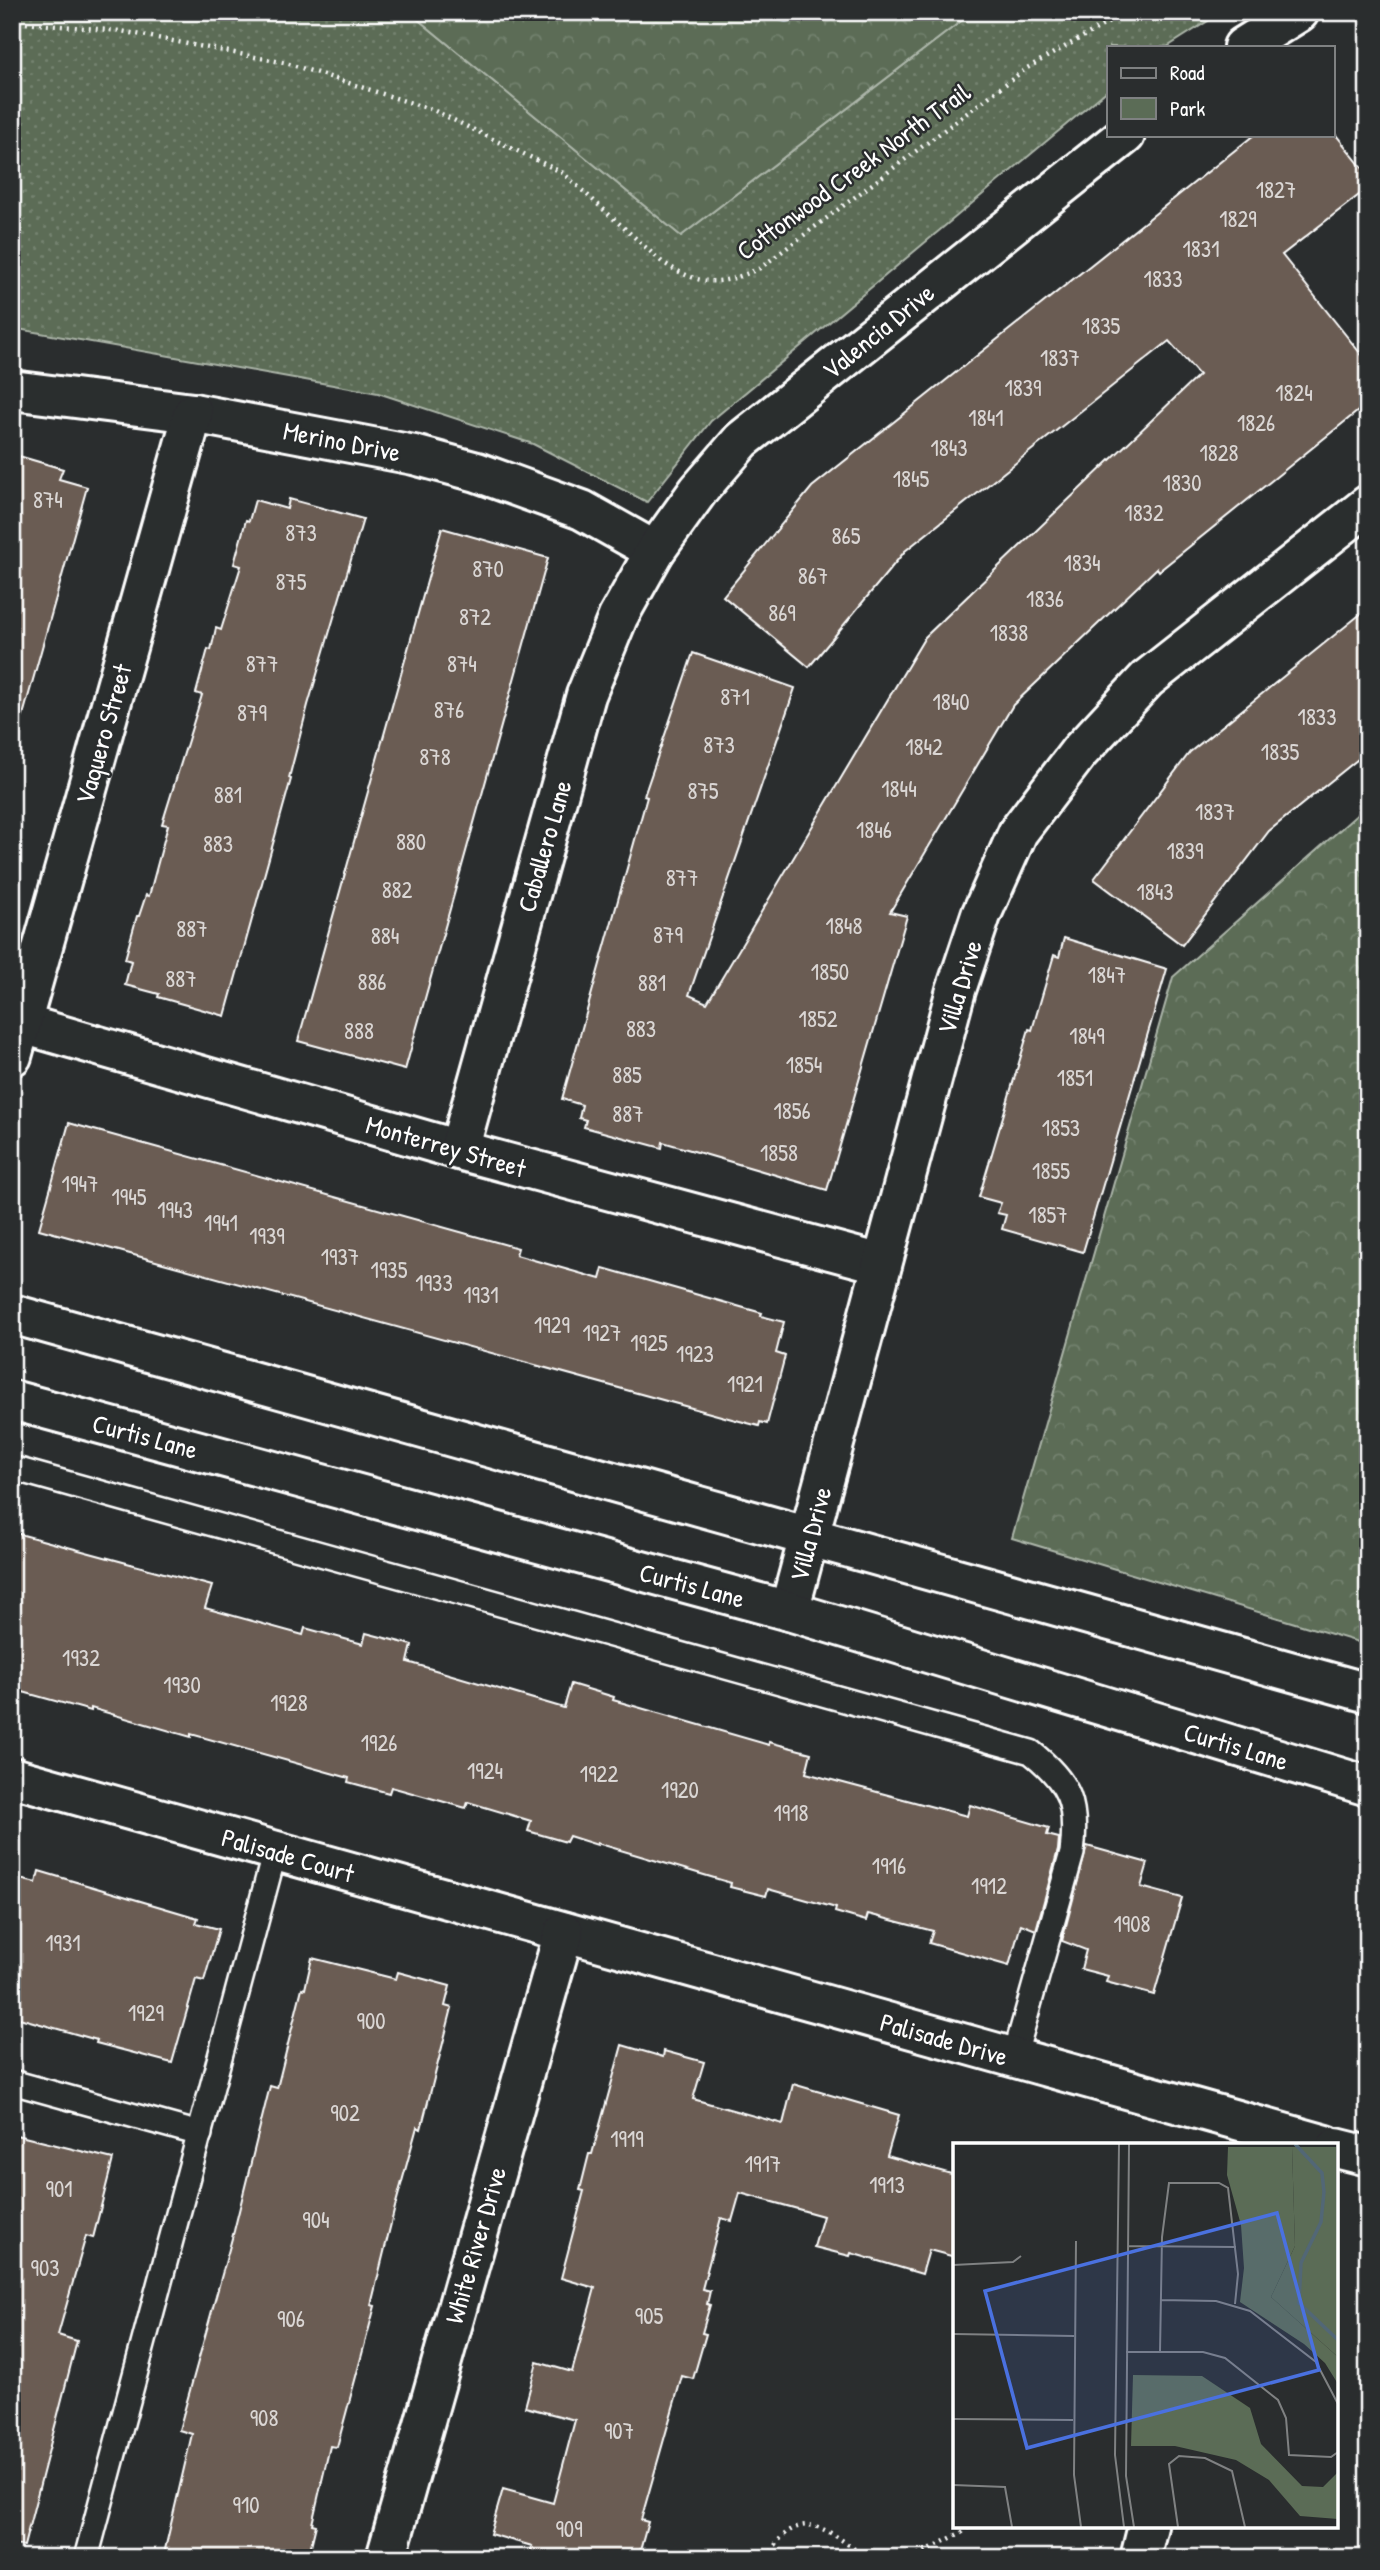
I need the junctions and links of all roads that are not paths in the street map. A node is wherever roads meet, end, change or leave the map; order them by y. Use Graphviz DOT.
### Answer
graph roads {
  1 [pos="1299,12"];
  2 [pos="1245,46"];
  3 [pos="1124,136"];
  4 [pos="12,390"];
  5 [pos="192,413"];
  6 [pos="1368,505"];
  7 [pos="655,551"];
  8 [pos="15,1034"];
  9 [pos="459,1150"];
  10 [pos="882,1265"];
  11 [pos="12,1314"];
  12 [pos="12,1400"];
  13 [pos="12,1468"];
  14 [pos="809,1536"];
  15 [pos="789,1611"];
  16 [pos="1368,1693"];
  17 [pos="12,1777"];
  18 [pos="1368,1786"];
  19 [pos="275,1851"];
  20 [pos="564,1931"];
  21 [pos="1014,2059"];
  22 [pos="12,2082"];
  23 [pos="200,2134"];
  24 [pos="1250,2135"];
  25 [pos="1311,2143"];
  26 [pos="1338,2148"];
  27 [pos="1368,2156"];
  28 [pos="1148,2528"];
  29 [pos="86,2558"];
  30 [pos="387,2558"];
  31 [pos="1140,2558"];
  1 -- 2 [label="street"];
  3 -- 7 [label="street, Valencia Drive"];
  4 -- 5 [label="street, Merino Drive"];
  5 -- 7 [label="street, Merino Drive"];
  5 -- 8 [label="street, Vaquero Street"];
  6 -- 10 [label="street, Villa Drive"];
  7 -- 9 [label="street, Caballero Lane"];
  8 -- 9 [label="street, Monterrey Street"];
  9 -- 10 [label="street, Monterrey Street"];
  10 -- 14 [label="street, Villa Drive"];
  11 -- 14 [label="street"];
  12 -- 15 [label="street, Curtis Lane"];
  13 -- 21 [label="lane"];
  14 -- 15 [label="street, Villa Drive"];
  14 -- 16 [label="street"];
  15 -- 18 [label="street, Curtis Lane"];
  17 -- 19 [label="street, Palisade Court"];
  19 -- 20 [label="street, Palisade Court"];
  19 -- 23 [label="lane"];
  20 -- 21 [label="street, Palisade Drive"];
  20 -- 30 [label="street, White River Drive"];
  21 -- 24 [label="street, Palisade Drive"];
  22 -- 23 [label="lane"];
  23 -- 29 [label="lane"];
  24 -- 25 [label="street, Palisade Drive"];
  26 -- 27 [label="street"];
  28 -- 31 [label="street"];
}
